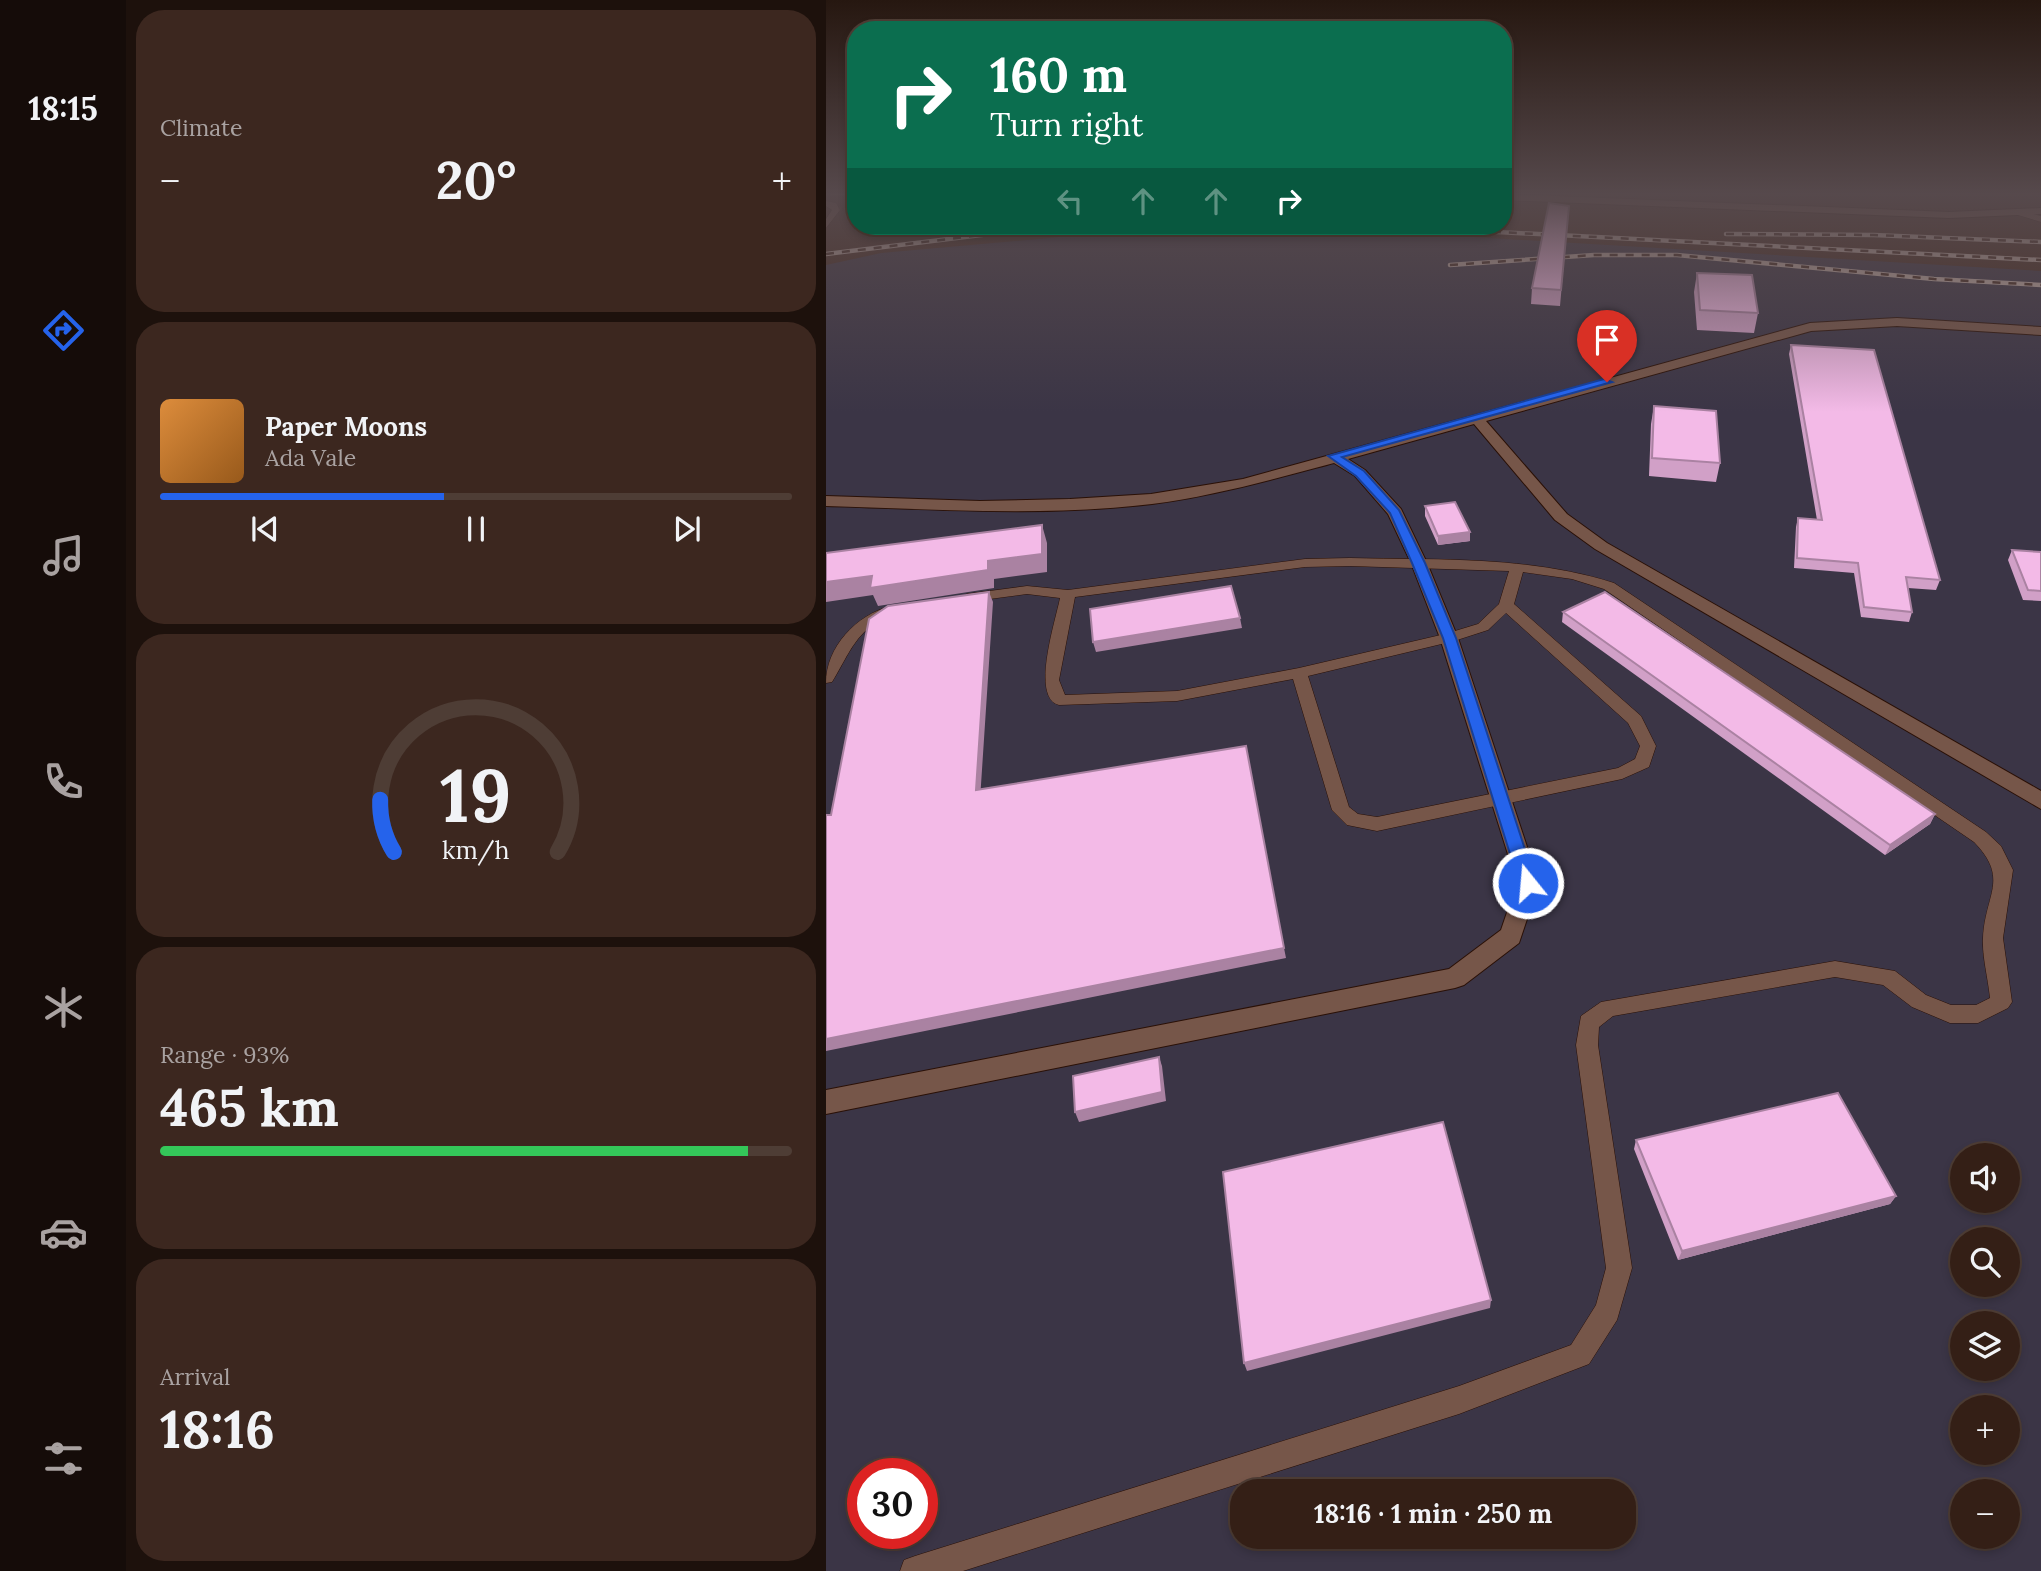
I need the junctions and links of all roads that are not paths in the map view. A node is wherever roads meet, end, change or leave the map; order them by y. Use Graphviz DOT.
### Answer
graph roads {
  1 [pos="2041,331"];
  2 [pos="1475,417"];
  3 [pos="1334,456"];
  4 [pos="826,501"];
  5 [pos="1419,563"];
  6 [pos="1517,567"];
  7 [pos="1068,593"];
  8 [pos="951,601"];
  9 [pos="1506,605"];
  10 [pos="913,606"];
  11 [pos="1450,638"];
  12 [pos="1299,673"];
  13 [pos="826,678"];
  14 [pos="1501,798"];
  15 [pos="2041,801"];
  16 [pos="826,1102"];
  17 [pos="915,1571"];
  1 -- 2 [label="street"];
  2 -- 3 [label="street"];
  2 -- 15 [label="street"];
  3 -- 4 [label="street"];
  3 -- 5 [label="street"];
  5 -- 6 [label="lane"];
  5 -- 7 [label="lane"];
  5 -- 11 [label="street"];
  6 -- 9 [label="lane"];
  6 -- 17 [label="lane"];
  7 -- 8 [label="lane"];
  7 -- 12 [label="lane"];
  9 -- 11 [label="lane"];
  9 -- 14 [label="lane"];
  10 -- 13 [label="lane"];
  11 -- 12 [label="lane"];
  11 -- 14 [label="street"];
  12 -- 14 [label="lane"];
  14 -- 16 [label="street"];
}
